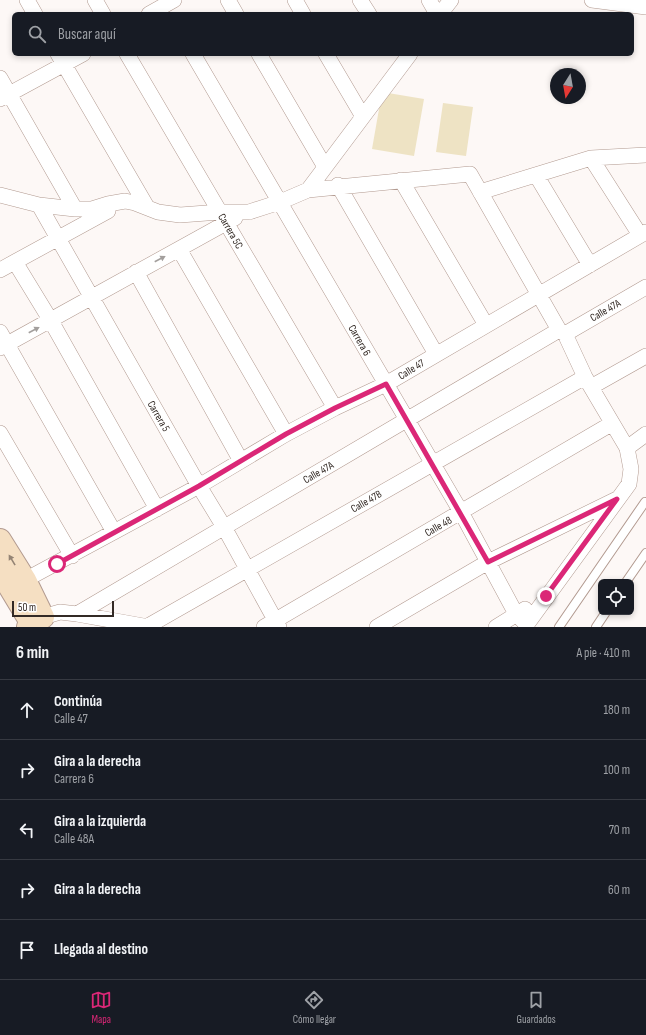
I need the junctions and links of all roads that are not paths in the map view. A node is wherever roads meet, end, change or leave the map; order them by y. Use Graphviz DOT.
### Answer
graph roads {
  1 [pos="27,0"];
  2 [pos="95,0"];
  3 [pos="228,0"];
  4 [pos="295,0"];
  5 [pos="360,0"];
  6 [pos="429,0"];
  7 [pos="451,0"];
  8 [pos="592,0"];
  9 [pos="167,5"];
  10 [pos="646,6"];
  11 [pos="34,12"];
  12 [pos="102,12"];
  13 [pos="152,12"];
  14 [pos="235,12"];
  15 [pos="302,12"];
  16 [pos="368,12"];
  17 [pos="438,12"];
  18 [pos="441,12"];
  19 [pos="76,56"];
  20 [pos="128,56"];
  21 [pos="194,56"];
  22 [pos="260,56"];
  23 [pos="327,56"];
  24 [pos="402,58"];
  25 [pos="61,60"];
  26 [pos="0,78"];
  27 [pos="5,96"];
  28 [pos="362,115"];
  29 [pos="646,155"];
  30 [pos="591,158"];
  31 [pos="325,168"];
  32 [pos="536,175"];
  33 [pos="402,180"];
  34 [pos="338,185"];
  35 [pos="308,190"];
  36 [pos="480,192"];
  37 [pos="0,196"];
  38 [pos="125,201"];
  39 [pos="280,202"];
  40 [pos="39,205"];
  41 [pos="147,207"];
  42 [pos="75,209"];
  43 [pos="223,217"];
  44 [pos="643,234"];
  45 [pos="58,237"];
  46 [pos="179,249"];
  47 [pos="15,262"];
  48 [pos="590,265"];
  49 [pos="0,270"];
  50 [pos="136,272"];
  51 [pos="646,287"];
  52 [pos="538,295"];
  53 [pos="93,298"];
  54 [pos="51,321"];
  55 [pos="486,325"];
  56 [pos="562,332"];
  57 [pos="2,342"];
  58 [pos="436,354"];
  59 [pos="646,356"];
  60 [pos="588,382"];
  61 [pos="386,384"];
  62 [pos="335,408"];
  63 [pos="407,420"];
  64 [pos="611,424"];
  65 [pos="0,433"];
  66 [pos="286,434"];
  67 [pos="646,434"];
  68 [pos="627,448"];
  69 [pos="241,460"];
  70 [pos="432,464"];
  71 [pos="199,486"];
  72 [pos="617,499"];
  73 [pos="645,502"];
  74 [pos="157,509"];
  75 [pos="460,512"];
  76 [pos="224,527"];
  77 [pos="114,532"];
  78 [pos="0,540"];
  79 [pos="646,553"];
  80 [pos="72,556"];
  81 [pos="488,562"];
  82 [pos="247,569"];
  83 [pos="0,572"];
  84 [pos="628,579"];
  85 [pos="25,580"];
  86 [pos="546,596"];
  87 [pos="77,614"];
  88 [pos="516,614"];
  89 [pos="604,615"];
  90 [pos="34,623"];
  91 [pos="273,625"];
  92 [pos="526,626"];
  93 [pos="148,627"];
  94 [pos="377,627"];
  95 [pos="496,627"];
  96 [pos="559,627"];
  97 [pos="596,627"];
  1 -- 11 [label="street"];
  2 -- 12 [label="street"];
  3 -- 14 [label="street"];
  4 -- 15 [label="street"];
  5 -- 16 [label="street"];
  6 -- 17 [label="street"];
  7 -- 18 [label="street"];
  8 -- 10 [label="street"];
  9 -- 13 [label="street"];
  19 -- 25 [label="street"];
  20 -- 43 [label="street, Carrera 5C"];
  21 -- 39 [label="street, Carrera 6"];
  22 -- 31 [label="street"];
  23 -- 28 [label="street"];
  24 -- 28 [label="street"];
  25 -- 27 [label="street"];
  25 -- 41 [label="street"];
  26 -- 27 [label="street"];
  27 -- 42 [label="street"];
  28 -- 31 [label="street"];
  29 -- 30 [label="street"];
  30 -- 32 [label="street"];
  30 -- 44 [label="street"];
  31 -- 35 [label="street"];
  32 -- 36 [label="street"];
  32 -- 48 [label="street"];
  33 -- 34 [label="street"];
  33 -- 36 [label="street"];
  33 -- 55 [label="street"];
  34 -- 35 [label="street"];
  34 -- 58 [label="street"];
  35 -- 39 [label="street"];
  36 -- 52 [label="street"];
  37 -- 40 [label="street"];
  38 -- 41 [label="street"];
  38 -- 42 [label="street"];
  38 -- 45 [label="street"];
  39 -- 43 [label="street"];
  39 -- 61 [label="street, Carrera 6"];
  40 -- 42 [label="street"];
  40 -- 45 [label="street, Carrera 5"];
  41 -- 43 [label="street"];
  43 -- 46 [label="street"];
  43 -- 62 [label="street, Carrera 5C"];
  44 -- 48 [label="street, Calle 47"];
  45 -- 47 [label="street"];
  45 -- 53 [label="street, Carrera 5"];
  50 -- 46 [label="street, one-way"];
  46 -- 66 [label="street"];
  47 -- 49 [label="street"];
  47 -- 54 [label="street"];
  48 -- 52 [label="street, Calle 47"];
  50 -- 53 [label="street"];
  50 -- 69 [label="street"];
  51 -- 56 [label="street, Calle 47A"];
  52 -- 55 [label="street, Calle 47"];
  52 -- 56 [label="street"];
  53 -- 54 [label="street"];
  53 -- 71 [label="street, Carrera 5"];
  57 -- 54 [label="street, one-way"];
  54 -- 74 [label="street"];
  55 -- 58 [label="street, Calle 47"];
  56 -- 60 [label="street"];
  56 -- 63 [label="street, Calle 47A"];
  57 -- 77 [label="street"];
  58 -- 61 [label="street, Calle 47"];
  59 -- 60 [label="street"];
  60 -- 64 [label="street"];
  60 -- 70 [label="street, Calle 47B"];
  61 -- 62 [label="street, Calle 47"];
  61 -- 63 [label="street, Carrera 6"];
  62 -- 66 [label="street, Calle 47"];
  63 -- 70 [label="street, Carrera 6"];
  63 -- 76 [label="street, Calle 47A"];
  64 -- 68 [label="street"];
  64 -- 75 [label="street, Calle 48"];
  65 -- 80 [label="street"];
  66 -- 69 [label="street, Calle 47"];
  67 -- 68 [label="street"];
  68 -- 72 [label="street"];
  69 -- 71 [label="street, Calle 47"];
  70 -- 75 [label="street, Carrera 6"];
  70 -- 82 [label="street, Calle 47B"];
  71 -- 74 [label="street, Calle 47"];
  71 -- 76 [label="street, Carrera 5"];
  72 -- 81 [label="street"];
  72 -- 86 [label="street"];
  73 -- 96 [label="lane"];
  74 -- 77 [label="street, Calle 47"];
  75 -- 81 [label="street, Carrera 6"];
  75 -- 91 [label="street, Calle 48"];
  76 -- 82 [label="street, Carrera 5"];
  76 -- 87 [label="street, Calle 47A"];
  77 -- 80 [label="street, Calle 47"];
  85 -- 78 [label="street, one-way"];
  79 -- 84 [label="lane"];
  80 -- 85 [label="street, Calle 47"];
  81 -- 88 [label="street, Carrera 6"];
  81 -- 94 [label="street"];
  82 -- 91 [label="street, Carrera 5"];
  82 -- 93 [label="street, Calle 47B"];
  83 -- 90 [label="street"];
  85 -- 90 [label="street"];
  86 -- 88 [label="street"];
  86 -- 92 [label="street"];
  87 -- 90 [label="street"];
  87 -- 93 [label="street"];
  88 -- 92 [label="street, Carrera 6"];
  88 -- 95 [label="street"];
  89 -- 97 [label="lane"];
}
